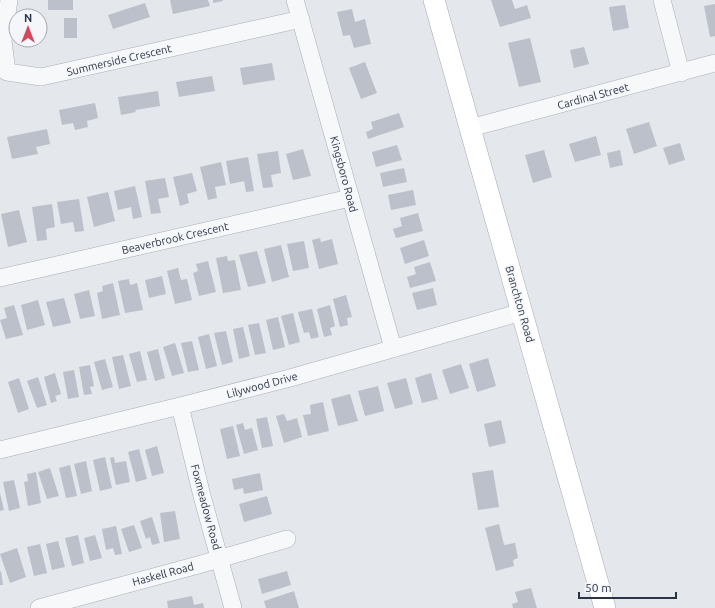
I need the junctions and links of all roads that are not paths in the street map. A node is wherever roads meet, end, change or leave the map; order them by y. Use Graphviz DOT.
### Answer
graph roads {
  1 [pos="9,0"];
  2 [pos="295,0"];
  3 [pos="434,0"];
  4 [pos="662,0"];
  5 [pos="301,19"];
  6 [pos="715,63"];
  7 [pos="682,72"];
  8 [pos="470,128"];
  9 [pos="350,198"];
  10 [pos="0,278"];
  11 [pos="522,312"];
  12 [pos="393,348"];
  13 [pos="180,406"];
  14 [pos="0,450"];
  15 [pos="287,539"];
  16 [pos="220,558"];
  17 [pos="39,608"];
  18 [pos="233,608"];
  19 [pos="605,608"];
  1 -- 5 [label="street, Summerside Crescent"];
  2 -- 5 [label="street, Kingsboro Road"];
  3 -- 8 [label="main road, Branchton Road"];
  4 -- 7 [label="street"];
  5 -- 9 [label="street, Kingsboro Road"];
  6 -- 7 [label="street, Cardinal Street"];
  7 -- 8 [label="street, Cardinal Street"];
  8 -- 11 [label="main road, Branchton Road"];
  9 -- 10 [label="street, Beaverbrook Crescent"];
  9 -- 12 [label="street, Kingsboro Road"];
  11 -- 12 [label="street, Lilywood Drive"];
  11 -- 19 [label="main road, Branchton Road"];
  12 -- 13 [label="street, Lilywood Drive"];
  13 -- 14 [label="street, Lilywood Drive"];
  13 -- 16 [label="street, Foxmeadow Road"];
  15 -- 16 [label="street, Haskell Road"];
  16 -- 17 [label="street, Haskell Road"];
  16 -- 18 [label="street, Foxmeadow Road"];
}
